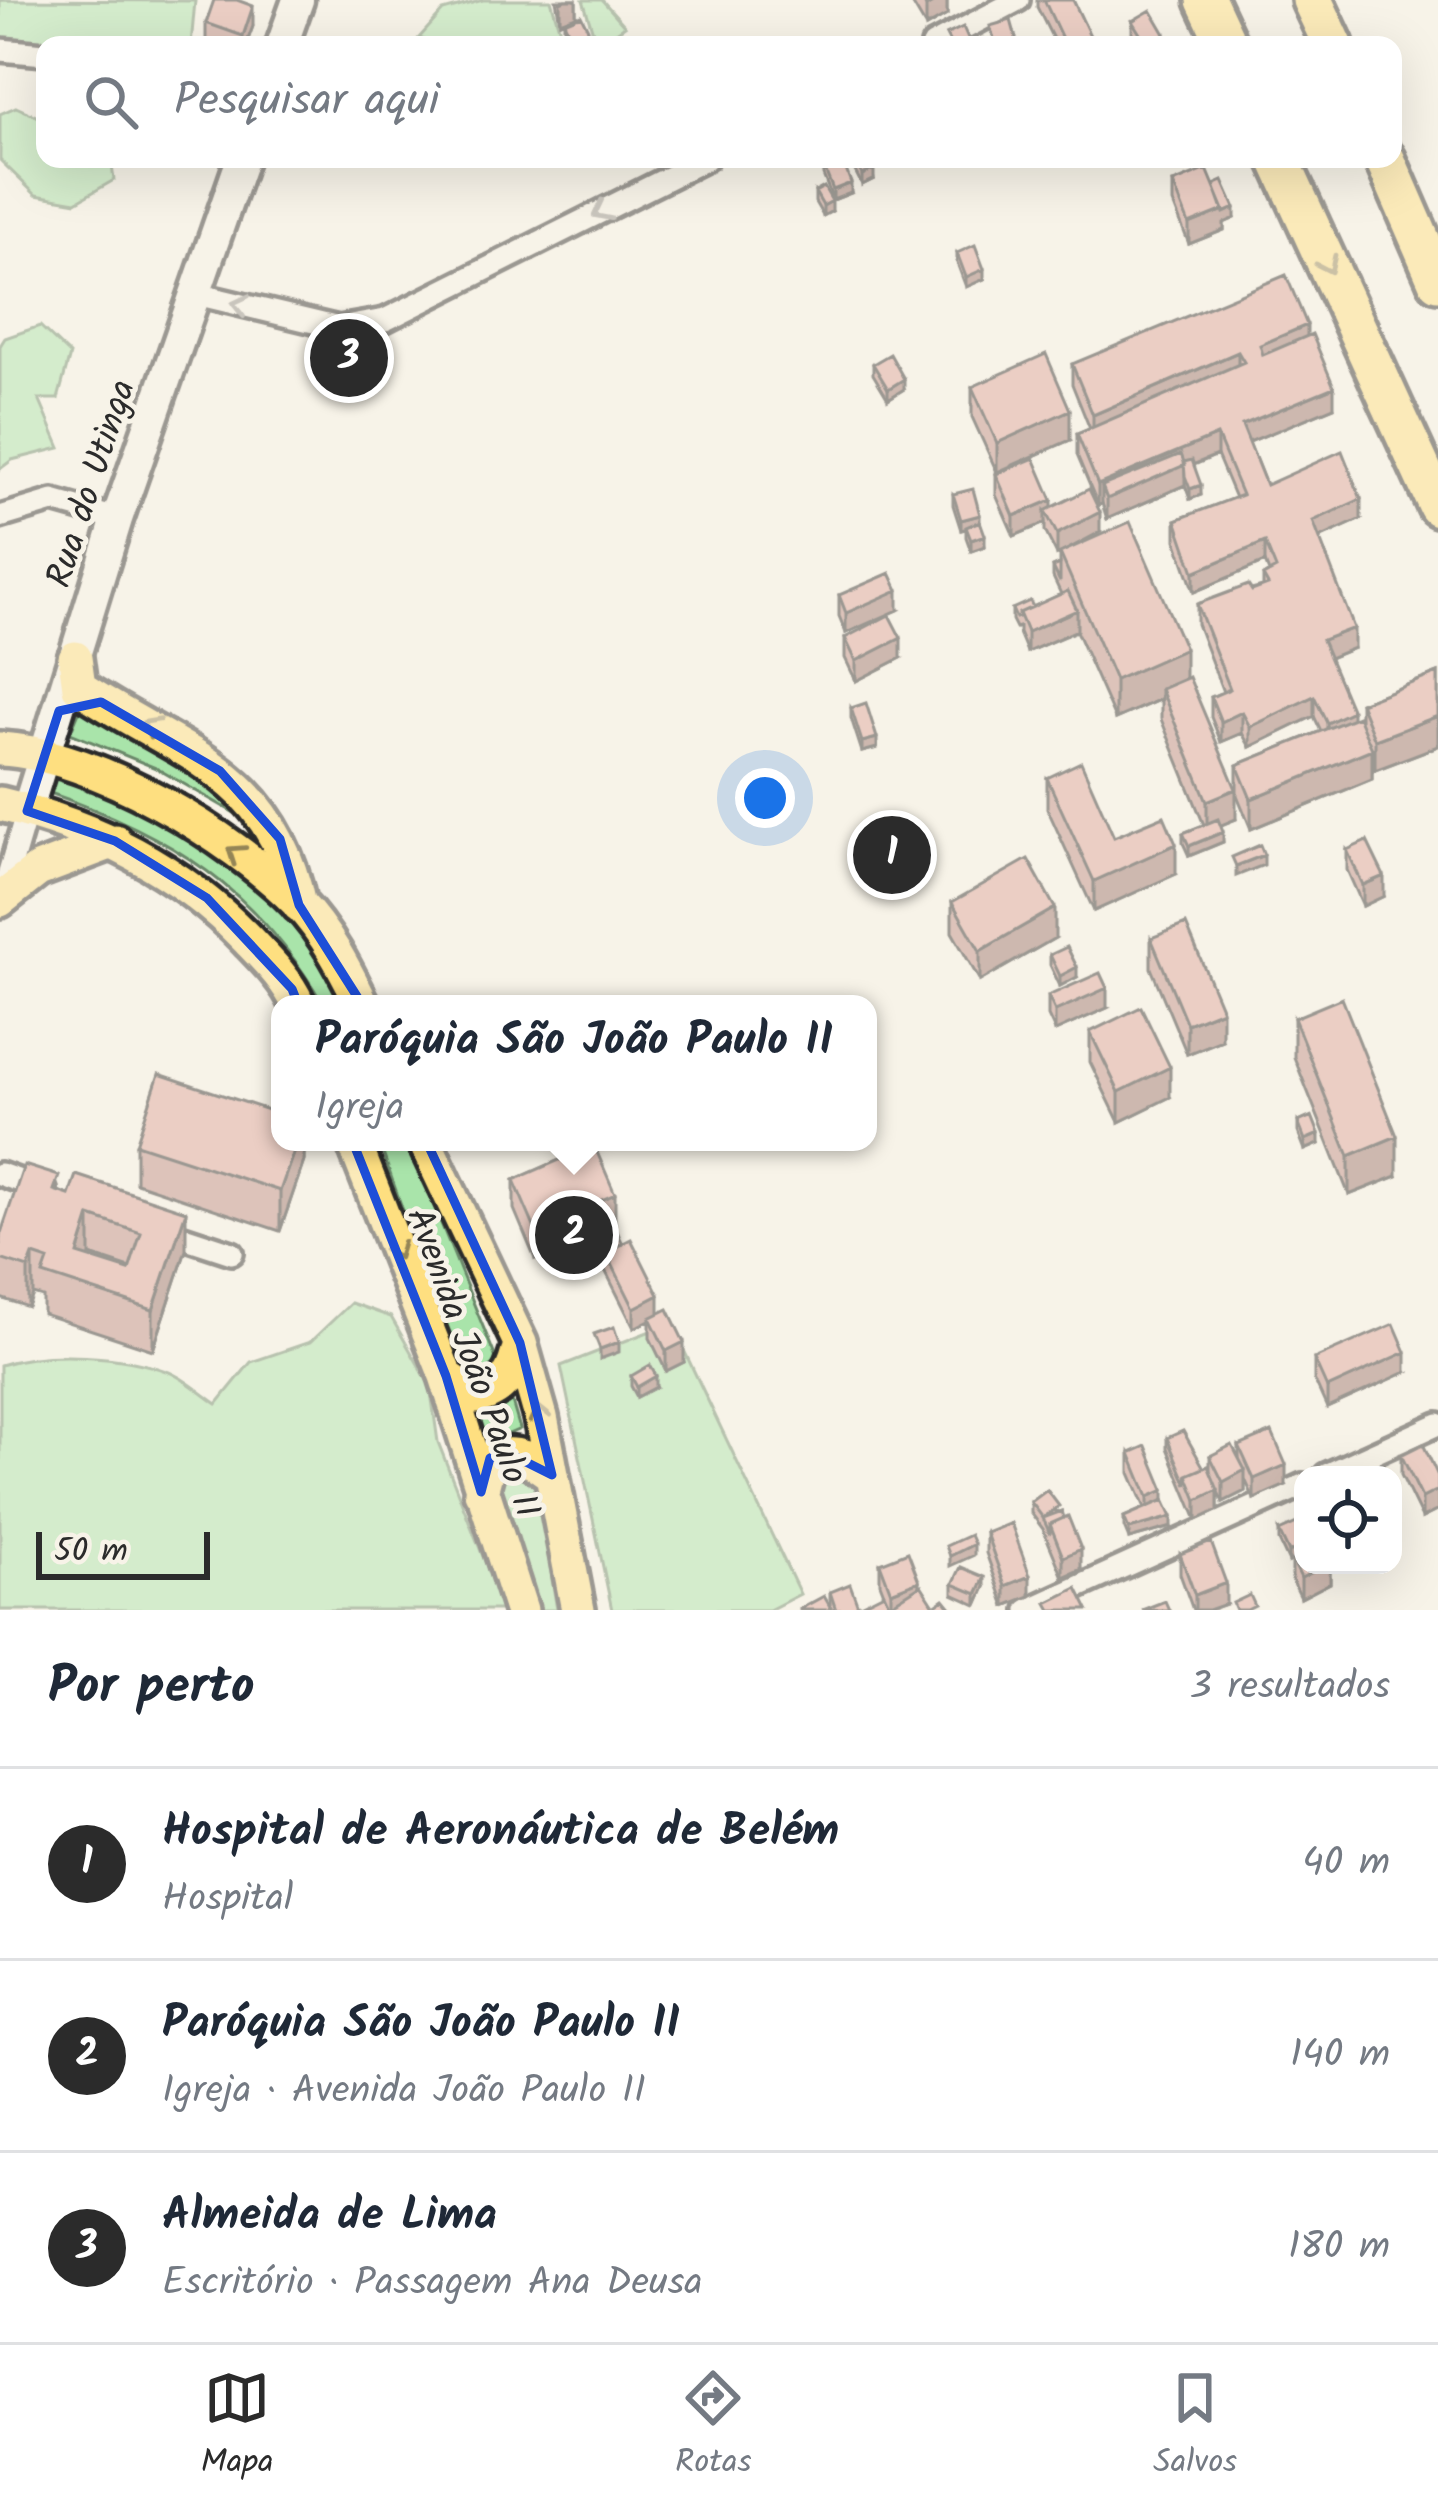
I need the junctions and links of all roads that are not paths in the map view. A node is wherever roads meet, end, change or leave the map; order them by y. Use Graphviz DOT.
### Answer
graph roads {
  1 [pos="298,0"];
  2 [pos="980,0"];
  3 [pos="1018,0"];
  4 [pos="1206,0"];
  5 [pos="1312,0"];
  6 [pos="968,28"];
  7 [pos="285,36"];
  8 [pos="951,36"];
  9 [pos="1223,36"];
  10 [pos="1329,36"];
  11 [pos="0,50"];
  12 [pos="36,53"];
  13 [pos="239,168"];
  14 [pos="688,168"];
  15 [pos="1284,168"];
  16 [pos="1389,168"];
  17 [pos="1438,281"];
  18 [pos="192,293"];
  19 [pos="1438,506"];
  20 [pos="0,517"];
  21 [pos="117,519"];
  22 [pos="75,658"];
  23 [pos="101,702"];
  24 [pos="59,711"];
  25 [pos="0,749"];
  26 [pos="46,754"];
  27 [pos="14,808"];
  28 [pos="115,841"];
  29 [pos="0,901"];
  30 [pos="299,905"];
  31 [pos="292,995"];
  32 [pos="358,995"];
  33 [pos="358,1151"];
  34 [pos="428,1151"];
  35 [pos="0,1174"];
  36 [pos="66,1198"];
  37 [pos="145,1224"];
  38 [pos="232,1253"];
  39 [pos="520,1343"];
  40 [pos="446,1376"];
  41 [pos="1438,1424"];
  42 [pos="1346,1466"];
  43 [pos="552,1475"];
  44 [pos="1294,1489"];
  45 [pos="481,1492"];
  46 [pos="521,1610"];
  47 [pos="578,1610"];
  48 [pos="1028,1610"];
  1 -- 7 [label="street"];
  2 -- 6 [label="street"];
  3 -- 6 [label="street"];
  4 -- 9 [label="highway"];
  5 -- 10 [label="highway"];
  6 -- 8 [label="street"];
  11 -- 12 [label="street"];
  13 -- 18 [label="street, Rua do Utinga"];
  14 -- 18 [label="street, one-way"];
  15 -- 19 [label="highway, one-way"];
  16 -- 17 [label="highway"];
  18 -- 21 [label="street, Rua do Utinga"];
  20 -- 21 [label="street"];
  21 -- 22 [label="street, Rua do Utinga"];
  22 -- 23 [label="main road"];
  22 -- 24 [label="street, Rua do Utinga"];
  23 -- 24 [label="main road"];
  30 -- 23 [label="main road, one-way"];
  24 -- 26 [label="street, Rua do Utinga"];
  25 -- 26 [label="main road"];
  26 -- 27 [label="street, Rua do Utinga"];
  30 -- 26 [label="main road, one-way"];
  27 -- 28 [label="main road"];
  27 -- 29 [label="street, Rua do Utinga"];
  28 -- 29 [label="main road"];
  28 -- 31 [label="main road"];
  30 -- 32 [label="main road"];
  33 -- 40 [label="main road, Avenida João Paulo II, one-way"];
  34 -- 39 [label="main road, Avenida João Paulo II"];
  35 -- 36 [label="street"];
  37 -- 38 [label="street"];
  39 -- 40 [label="main road"];
  43 -- 39 [label="main road, Avenida João Paulo II, one-way"];
  40 -- 45 [label="main road, Avenida João Paulo II"];
  41 -- 42 [label="street"];
  43 -- 45 [label="main road"];
  43 -- 47 [label="main road, Avenida João Paulo II"];
  44 -- 48 [label="street"];
  45 -- 46 [label="main road, Avenida João Paulo II"];
}
